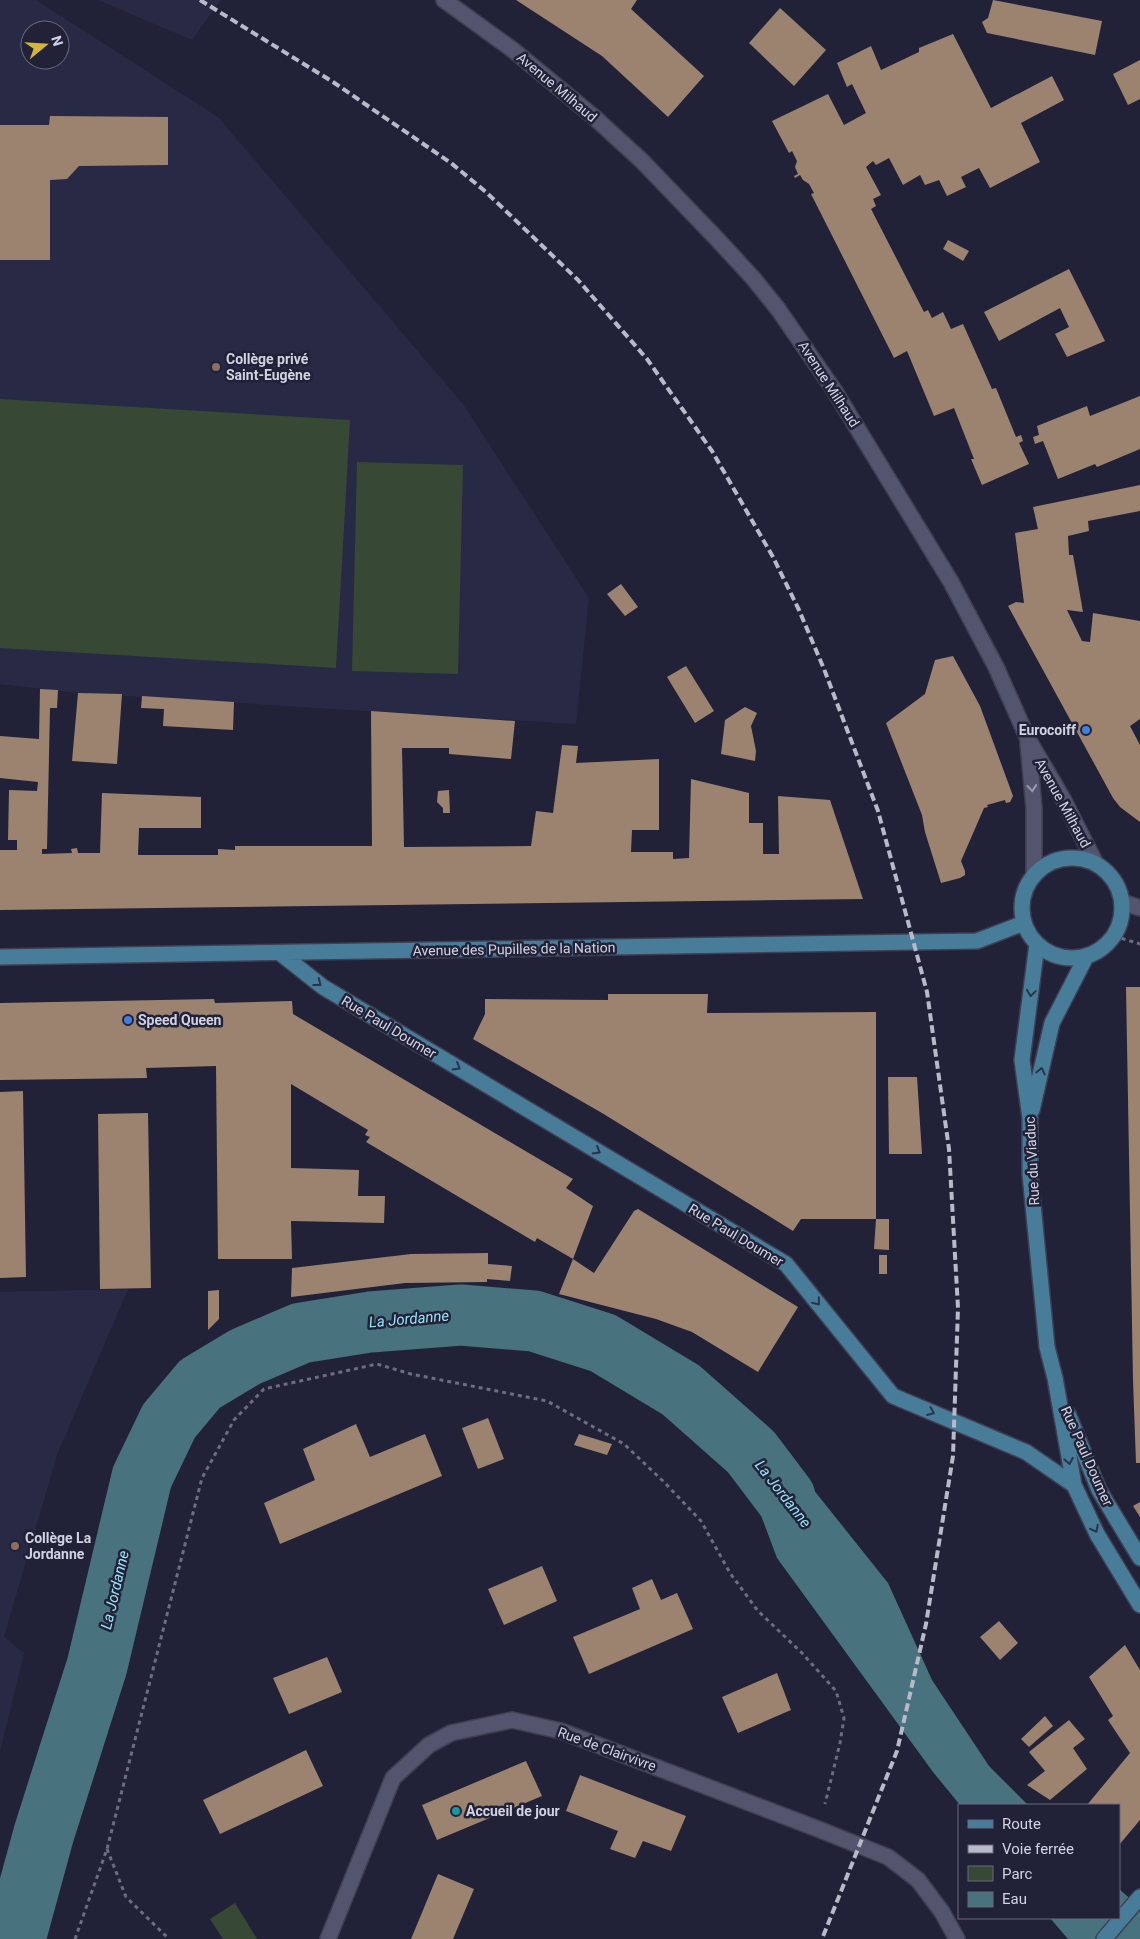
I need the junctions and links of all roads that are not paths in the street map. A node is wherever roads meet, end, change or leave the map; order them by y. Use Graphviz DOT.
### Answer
graph roads {
  1 [pos="444,0"];
  2 [pos="1028,739"];
  3 [pos="1095,862"];
  4 [pos="1034,874"];
  5 [pos="1122,902"];
  6 [pos="1140,908"];
  7 [pos="1024,923"];
  8 [pos="1037,944"];
  9 [pos="280,953"];
  10 [pos="0,957"];
  11 [pos="1086,957"];
  12 [pos="1030,1118"];
  13 [pos="1055,1378"];
  14 [pos="1074,1485"];
  15 [pos="1140,1558"];
  16 [pos="1140,1605"];
  17 [pos="1140,1897"];
  18 [pos="328,1939"];
  19 [pos="957,1939"];
  20 [pos="1104,1939"];
  1 -- 2 [label="street, Avenue Milhaud"];
  2 -- 3 [label="street, Avenue Milhaud"];
  2 -- 4 [label="street, one-way"];
  3 -- 4 [label="main road"];
  3 -- 5 [label="main road"];
  4 -- 7 [label="main road"];
  5 -- 6 [label="street"];
  5 -- 11 [label="main road"];
  7 -- 8 [label="main road"];
  7 -- 9 [label="main road, Avenue des Pupilles de la Nation"];
  8 -- 11 [label="main road"];
  8 -- 12 [label="main road, Rue du Viaduc, one-way"];
  9 -- 10 [label="main road, Avenue des Pupilles de la Nation"];
  9 -- 14 [label="main road, Rue Paul Doumer, one-way"];
  12 -- 11 [label="main road, one-way"];
  12 -- 13 [label="main road, Rue du Viaduc"];
  13 -- 14 [label="main road, one-way"];
  13 -- 15 [label="main road, Rue Paul Doumer"];
  14 -- 16 [label="main road, Rue Paul Doumer, one-way"];
  17 -- 20 [label="main road"];
  18 -- 19 [label="street, Rue de Clairvivre"];
}
